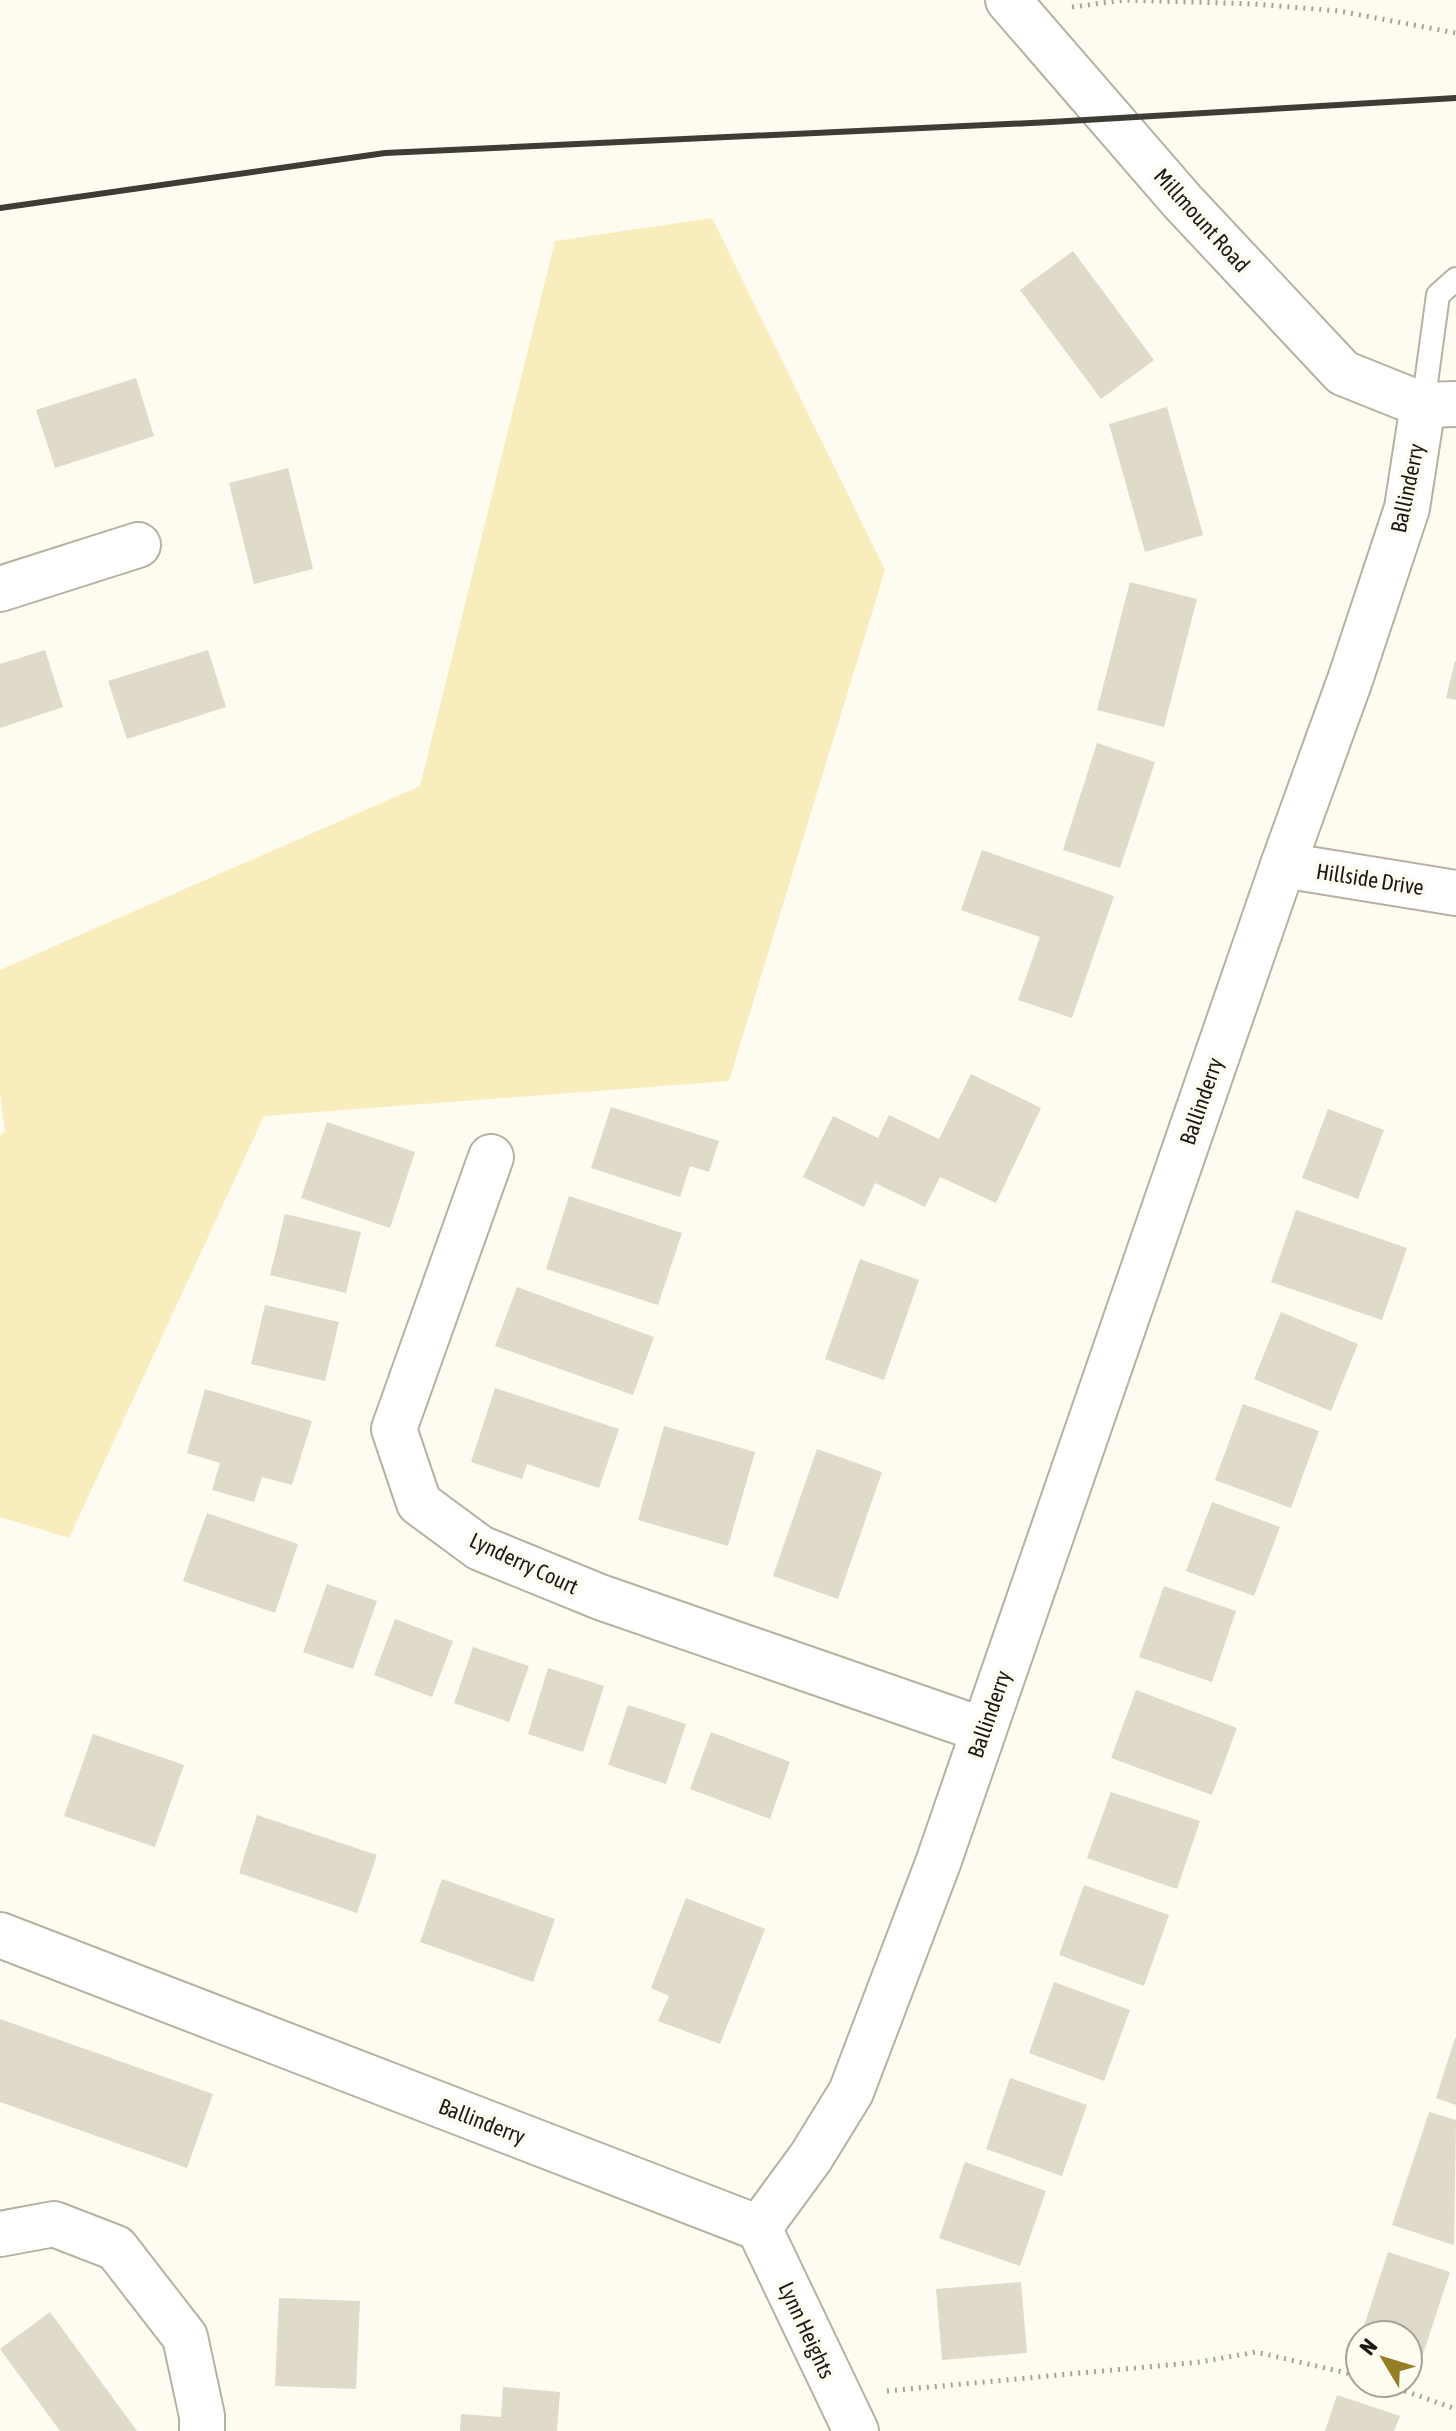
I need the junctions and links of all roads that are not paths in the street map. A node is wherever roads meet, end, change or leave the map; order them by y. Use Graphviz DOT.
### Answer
graph roads {
  1 [pos="1014,7"];
  2 [pos="1456,279"];
  3 [pos="1440,404"];
  4 [pos="138,545"];
  5 [pos="0,589"];
  6 [pos="1283,865"];
  7 [pos="1456,893"];
  8 [pos="491,1157"];
  9 [pos="983,1730"];
  10 [pos="0,1935"];
  11 [pos="759,2228"];
  12 [pos="0,2234"];
  13 [pos="847,2413"];
  14 [pos="202,2431"];
  1 -- 3 [label="street, Millmount Road"];
  2 -- 3 [label="lane"];
  3 -- 6 [label="street, Ballinderry"];
  4 -- 5 [label="street"];
  6 -- 7 [label="street, Hillside Drive"];
  6 -- 9 [label="street, Ballinderry"];
  8 -- 9 [label="street, Lynderry Court"];
  9 -- 11 [label="street, Ballinderry"];
  10 -- 11 [label="street, Ballinderry"];
  11 -- 13 [label="street, Lynn Heights"];
  12 -- 14 [label="street"];
}
